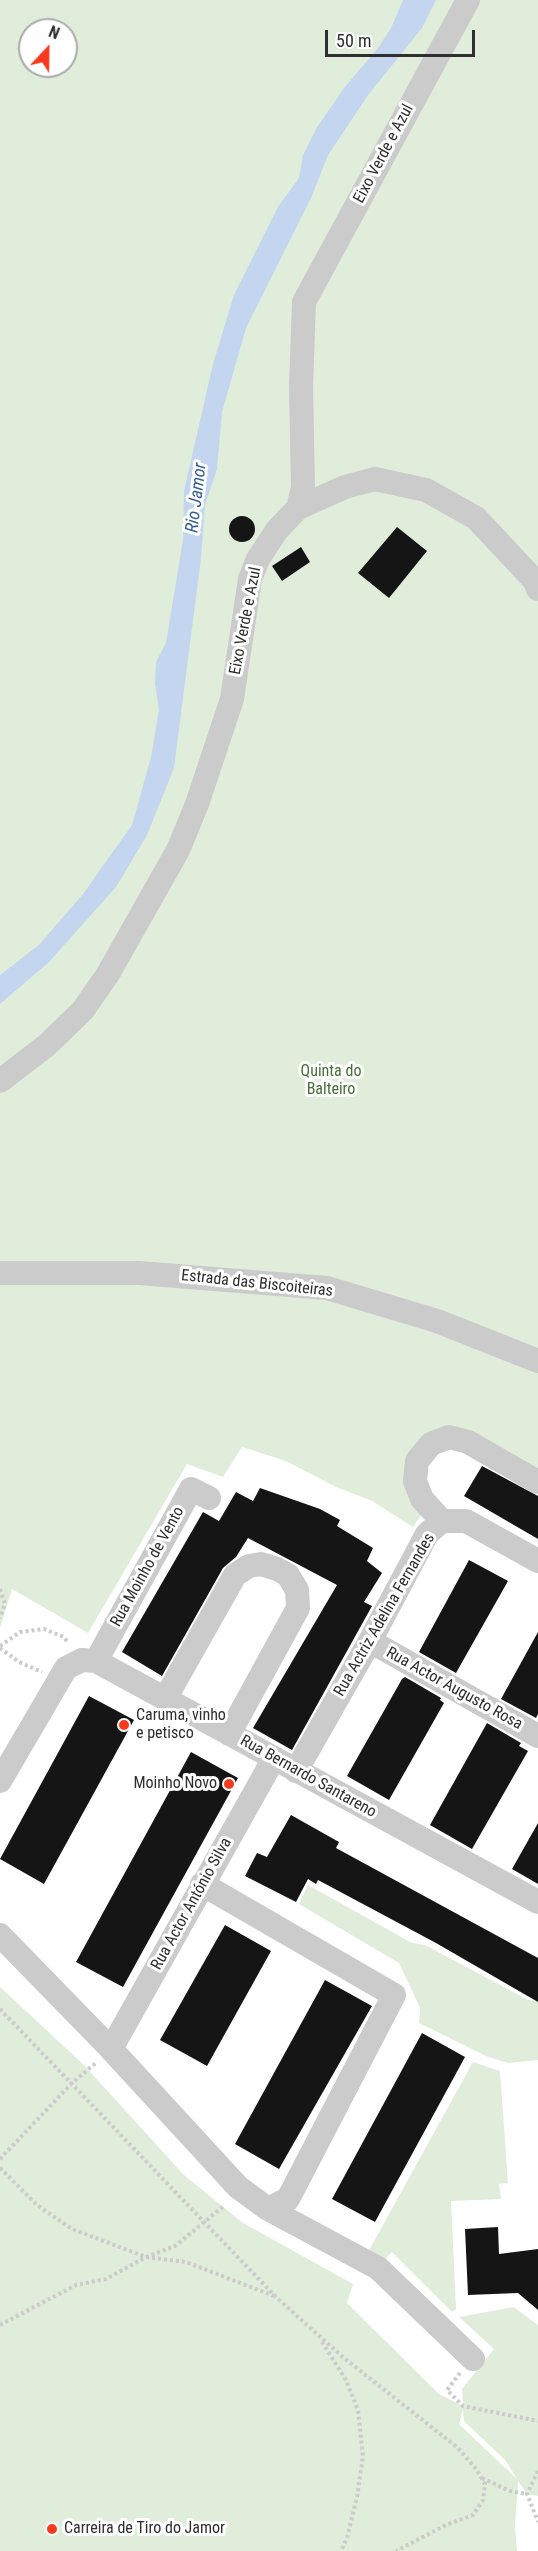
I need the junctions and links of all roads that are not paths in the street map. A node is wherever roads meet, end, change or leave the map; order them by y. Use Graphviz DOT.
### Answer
graph roads {
  1 [pos="468,0"];
  2 [pos="298,508"];
  3 [pos="538,589"];
  4 [pos="0,1081"];
  5 [pos="0,1273"];
  6 [pos="538,1361"];
  7 [pos="538,1482"];
  8 [pos="209,1498"];
  9 [pos="442,1521"];
  10 [pos="538,1561"];
  11 [pos="370,1641"];
  12 [pos="89,1660"];
  13 [pos="165,1699"];
  14 [pos="229,1734"];
  15 [pos="538,1736"];
  16 [pos="273,1760"];
  17 [pos="296,1771"];
  18 [pos="0,1781"];
  19 [pos="202,1884"];
  20 [pos="538,1902"];
  21 [pos="0,1935"];
  22 [pos="111,2049"];
  23 [pos="268,2209"];
  24 [pos="473,2359"];
  1 -- 2 [label="street, Eixo Verde e Azul"];
  2 -- 3 [label="street"];
  2 -- 4 [label="street, Eixo Verde e Azul"];
  5 -- 6 [label="street, Estrada das Biscoiteiras"];
  7 -- 9 [label="street"];
  8 -- 12 [label="street, Rua Moinho de Vento"];
  9 -- 10 [label="street, Rua Actriz Adelina Fernandes"];
  9 -- 11 [label="street, Rua Actriz Adelina Fernandes"];
  11 -- 15 [label="street, Rua Actor Augusto Rosa"];
  11 -- 17 [label="street, Rua Actriz Adelina Fernandes"];
  12 -- 13 [label="street, Rua Bernardo Santareno"];
  12 -- 18 [label="street"];
  13 -- 14 [label="street, Rua Bernardo Santareno"];
  13 -- 14 [label="street"];
  14 -- 16 [label="street, Rua Bernardo Santareno"];
  16 -- 17 [label="street, Rua Bernardo Santareno"];
  16 -- 19 [label="street, Rua Actor António Silva"];
  17 -- 20 [label="street, Rua Bernardo Santareno"];
  19 -- 22 [label="street, Rua Actor António Silva"];
  19 -- 23 [label="street"];
  21 -- 22 [label="street"];
  22 -- 23 [label="street"];
  23 -- 24 [label="street"];
}
